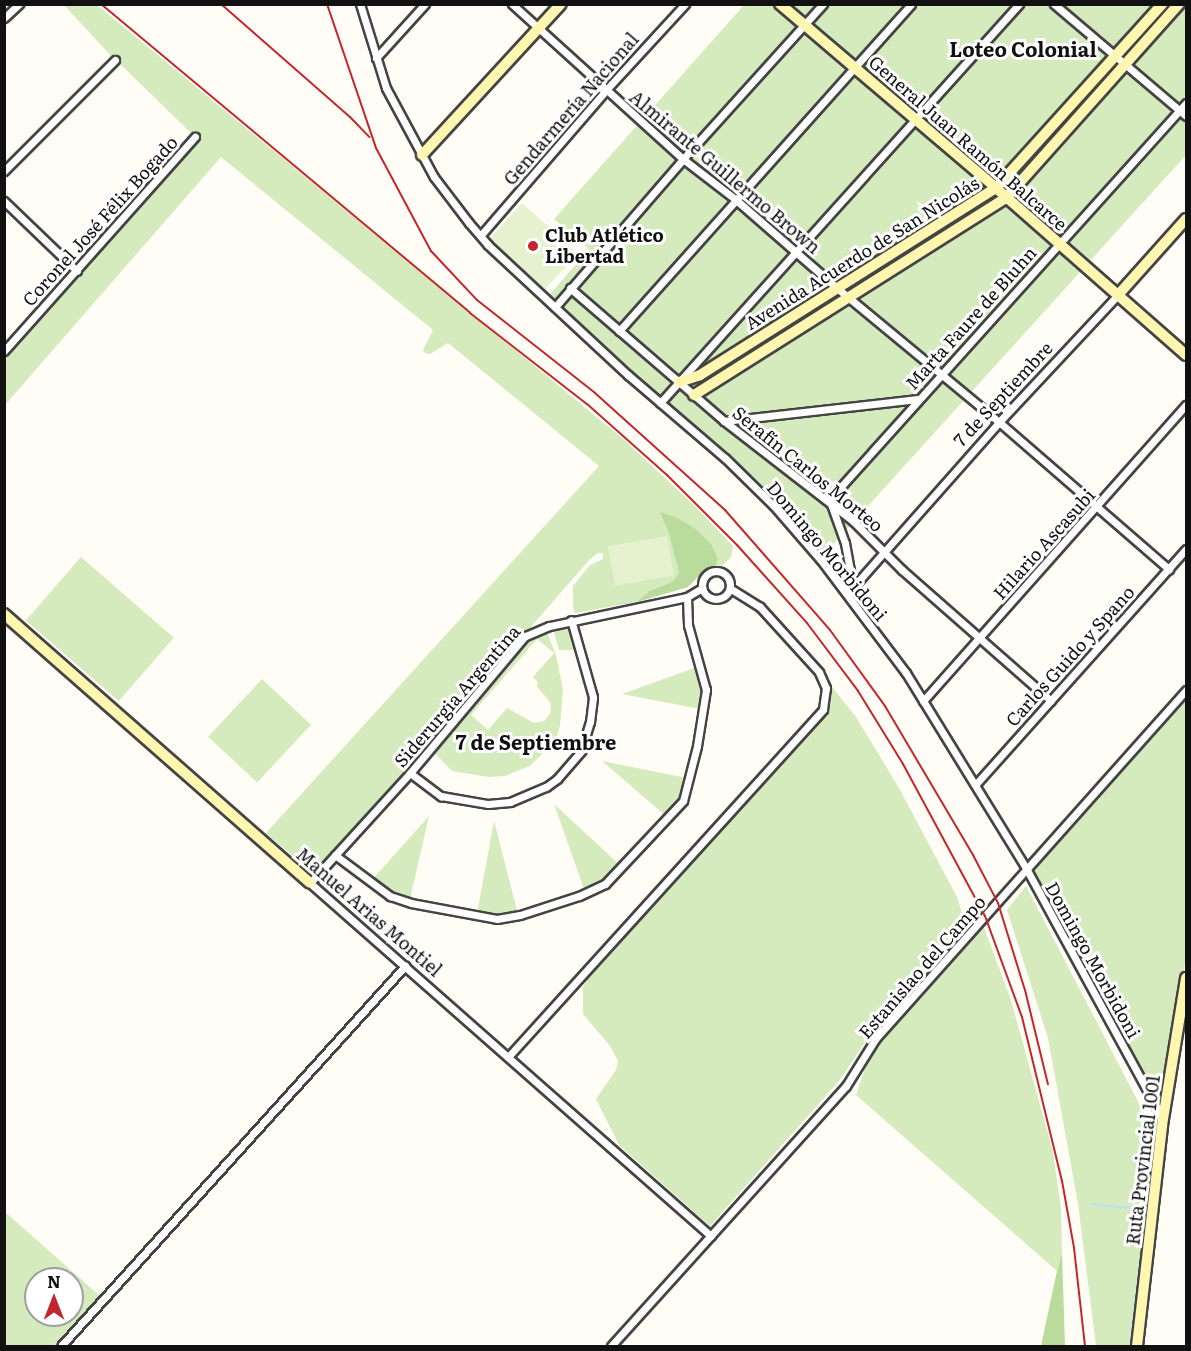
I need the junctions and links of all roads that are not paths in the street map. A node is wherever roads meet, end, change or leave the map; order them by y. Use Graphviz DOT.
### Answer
graph roads {
  1 [pos="19,4"];
  2 [pos="360,4"];
  3 [pos="425,4"];
  4 [pos="512,4"];
  5 [pos="561,4"];
  6 [pos="685,4"];
  7 [pos="780,4"];
  8 [pos="823,4"];
  9 [pos="911,4"];
  10 [pos="1019,4"];
  11 [pos="1054,4"];
  12 [pos="1162,4"];
  13 [pos="1179,4"];
  14 [pos="4,18"];
  15 [pos="805,26"];
  16 [pos="539,29"];
  17 [pos="1115,56"];
  18 [pos="376,58"];
  19 [pos="115,60"];
  20 [pos="1124,64"];
  21 [pos="854,67"];
  22 [pos="606,90"];
  23 [pos="1186,103"];
  24 [pos="1180,110"];
  25 [pos="1186,116"];
  26 [pos="915,121"];
  27 [pos="195,137"];
  28 [pos="422,155"];
  29 [pos="683,159"];
  30 [pos="4,171"];
  31 [pos="996,188"];
  32 [pos="1006,198"];
  33 [pos="735,200"];
  34 [pos="4,201"];
  35 [pos="1186,219"];
  36 [pos="481,235"];
  37 [pos="1060,243"];
  38 [pos="796,252"];
  39 [pos="77,271"];
  40 [pos="570,288"];
  41 [pos="837,288"];
  42 [pos="1118,295"];
  43 [pos="847,296"];
  44 [pos="555,306"];
  45 [pos="619,331"];
  46 [pos="4,351"];
  47 [pos="1186,355"];
  48 [pos="940,374"];
  49 [pos="679,382"];
  50 [pos="694,395"];
  51 [pos="918,399"];
  52 [pos="660,403"];
  53 [pos="1186,405"];
  54 [pos="724,421"];
  55 [pos="999,422"];
  56 [pos="829,502"];
  57 [pos="1098,507"];
  58 [pos="1186,549"];
  59 [pos="884,550"];
  60 [pos="1168,569"];
  61 [pos="852,587"];
  62 [pos="702,588"];
  63 [pos="731,589"];
  64 [pos="847,594"];
  65 [pos="687,597"];
  66 [pos="4,614"];
  67 [pos="571,620"];
  68 [pos="979,639"];
  69 [pos="1186,690"];
  70 [pos="1051,700"];
  71 [pos="923,701"];
  72 [pos="410,773"];
  73 [pos="976,784"];
  74 [pos="335,855"];
  75 [pos="1027,870"];
  76 [pos="310,883"];
  77 [pos="405,966"];
  78 [pos="1186,978"];
  79 [pos="508,1057"];
  80 [pos="1163,1119"];
  81 [pos="711,1236"];
  82 [pos="61,1347"];
  83 [pos="611,1347"];
  84 [pos="1137,1347"];
  1 -- 14 [label="street"];
  2 -- 18 [label="street, Domingo Morbidoni"];
  3 -- 18 [label="street"];
  4 -- 16 [label="street, Almirante Guillermo Brown"];
  5 -- 16 [label="street"];
  6 -- 22 [label="street, Gendarmería Nacional"];
  7 -- 15 [label="street, General Juan Ramón Balcarce"];
  8 -- 15 [label="street"];
  9 -- 21 [label="street"];
  10 -- 26 [label="street"];
  11 -- 17 [label="street"];
  12 -- 17 [label="street, Avenida Acuerdo de San Nicolás"];
  13 -- 20 [label="street, Avenida Acuerdo de San Nicolás"];
  15 -- 21 [label="street, General Juan Ramón Balcarce"];
  15 -- 29 [label="street"];
  16 -- 22 [label="street, Almirante Guillermo Brown"];
  16 -- 28 [label="street"];
  17 -- 20 [label="street"];
  17 -- 31 [label="street, Avenida Acuerdo de San Nicolás"];
  18 -- 28 [label="street, Domingo Morbidoni"];
  19 -- 30 [label="street"];
  20 -- 24 [label="street"];
  20 -- 32 [label="street, Avenida Acuerdo de San Nicolás"];
  21 -- 26 [label="street, General Juan Ramón Balcarce"];
  21 -- 33 [label="street"];
  22 -- 29 [label="street, Almirante Guillermo Brown"];
  22 -- 36 [label="street, Gendarmería Nacional"];
  23 -- 24 [label="street, Marta Faure de Bluhn"];
  24 -- 25 [label="street"];
  24 -- 37 [label="street, Marta Faure de Bluhn"];
  26 -- 31 [label="street, General Juan Ramón Balcarce"];
  26 -- 38 [label="street"];
  27 -- 39 [label="street, Coronel José Félix Bogado"];
  28 -- 36 [label="street, Domingo Morbidoni"];
  29 -- 33 [label="street, Almirante Guillermo Brown"];
  29 -- 40 [label="street"];
  31 -- 32 [label="street, General Juan Ramón Balcarce"];
  31 -- 41 [label="street, Avenida Acuerdo de San Nicolás"];
  32 -- 37 [label="street, General Juan Ramón Balcarce"];
  32 -- 43 [label="street, Avenida Acuerdo de San Nicolás"];
  33 -- 38 [label="street, Almirante Guillermo Brown"];
  33 -- 45 [label="street"];
  34 -- 39 [label="street"];
  35 -- 42 [label="street, 7 de Septiembre"];
  36 -- 44 [label="street, Domingo Morbidoni"];
  37 -- 42 [label="street, General Juan Ramón Balcarce"];
  37 -- 48 [label="street, Marta Faure de Bluhn"];
  38 -- 41 [label="street, Almirante Guillermo Brown"];
  38 -- 49 [label="street"];
  39 -- 46 [label="street, Coronel José Félix Bogado"];
  40 -- 44 [label="street"];
  40 -- 45 [label="street, Serafín Carlos Morteo"];
  41 -- 43 [label="street, Almirante Guillermo Brown"];
  41 -- 49 [label="street, Avenida Acuerdo de San Nicolás"];
  42 -- 47 [label="street, General Juan Ramón Balcarce"];
  42 -- 55 [label="street, 7 de Septiembre"];
  43 -- 48 [label="street, Almirante Guillermo Brown"];
  43 -- 50 [label="street, Avenida Acuerdo de San Nicolás"];
  44 -- 52 [label="street, Domingo Morbidoni"];
  45 -- 49 [label="street, Serafín Carlos Morteo"];
  48 -- 51 [label="street, Marta Faure de Bluhn"];
  48 -- 55 [label="street, Almirante Guillermo Brown"];
  49 -- 50 [label="street, Serafín Carlos Morteo"];
  49 -- 52 [label="street, Avenida Acuerdo de San Nicolás"];
  50 -- 54 [label="street, Serafín Carlos Morteo"];
  51 -- 54 [label="street"];
  51 -- 56 [label="street, Marta Faure de Bluhn"];
  52 -- 64 [label="street, Domingo Morbidoni"];
  53 -- 57 [label="street, Hilario Ascasubi"];
  54 -- 56 [label="street, Serafín Carlos Morteo"];
  55 -- 57 [label="street, Almirante Guillermo Brown"];
  55 -- 59 [label="street, 7 de Septiembre"];
  56 -- 59 [label="street, Serafín Carlos Morteo"];
  56 -- 61 [label="street"];
  57 -- 60 [label="street, Almirante Guillermo Brown"];
  57 -- 68 [label="street, Hilario Ascasubi"];
  58 -- 60 [label="street, Carlos Guido y Spano"];
  59 -- 61 [label="street, 7 de Septiembre"];
  59 -- 68 [label="street, Serafín Carlos Morteo"];
  60 -- 70 [label="street, Carlos Guido y Spano"];
  61 -- 64 [label="street, 7 de Septiembre"];
  62 -- 63 [label="street"];
  62 -- 63 [label="street, Siderurgia Argentina"];
  62 -- 65 [label="street, Siderurgia Argentina"];
  63 -- 79 [label="street"];
  64 -- 71 [label="street, Domingo Morbidoni"];
  65 -- 67 [label="street, Siderurgia Argentina"];
  65 -- 74 [label="street"];
  66 -- 76 [label="street, Manuel Arias Montiel"];
  67 -- 72 [label="street, Siderurgia Argentina"];
  67 -- 72 [label="street"];
  68 -- 70 [label="street, Serafín Carlos Morteo"];
  68 -- 71 [label="street, Hilario Ascasubi"];
  69 -- 75 [label="street, Estanislao del Campo"];
  70 -- 73 [label="street, Carlos Guido y Spano"];
  71 -- 73 [label="street, Domingo Morbidoni"];
  72 -- 74 [label="street, Siderurgia Argentina"];
  73 -- 75 [label="street, Domingo Morbidoni"];
  74 -- 76 [label="street, Siderurgia Argentina"];
  75 -- 80 [label="street, Domingo Morbidoni"];
  75 -- 81 [label="street, Estanislao del Campo"];
  76 -- 77 [label="street, Manuel Arias Montiel"];
  77 -- 79 [label="street, Manuel Arias Montiel"];
  77 -- 82 [label="street"];
  78 -- 80 [label="street, Ruta Provincial 1001"];
  79 -- 81 [label="street, Manuel Arias Montiel"];
  80 -- 84 [label="street, Ruta Provincial 1001"];
  81 -- 83 [label="street, Estanislao del Campo"];
}
